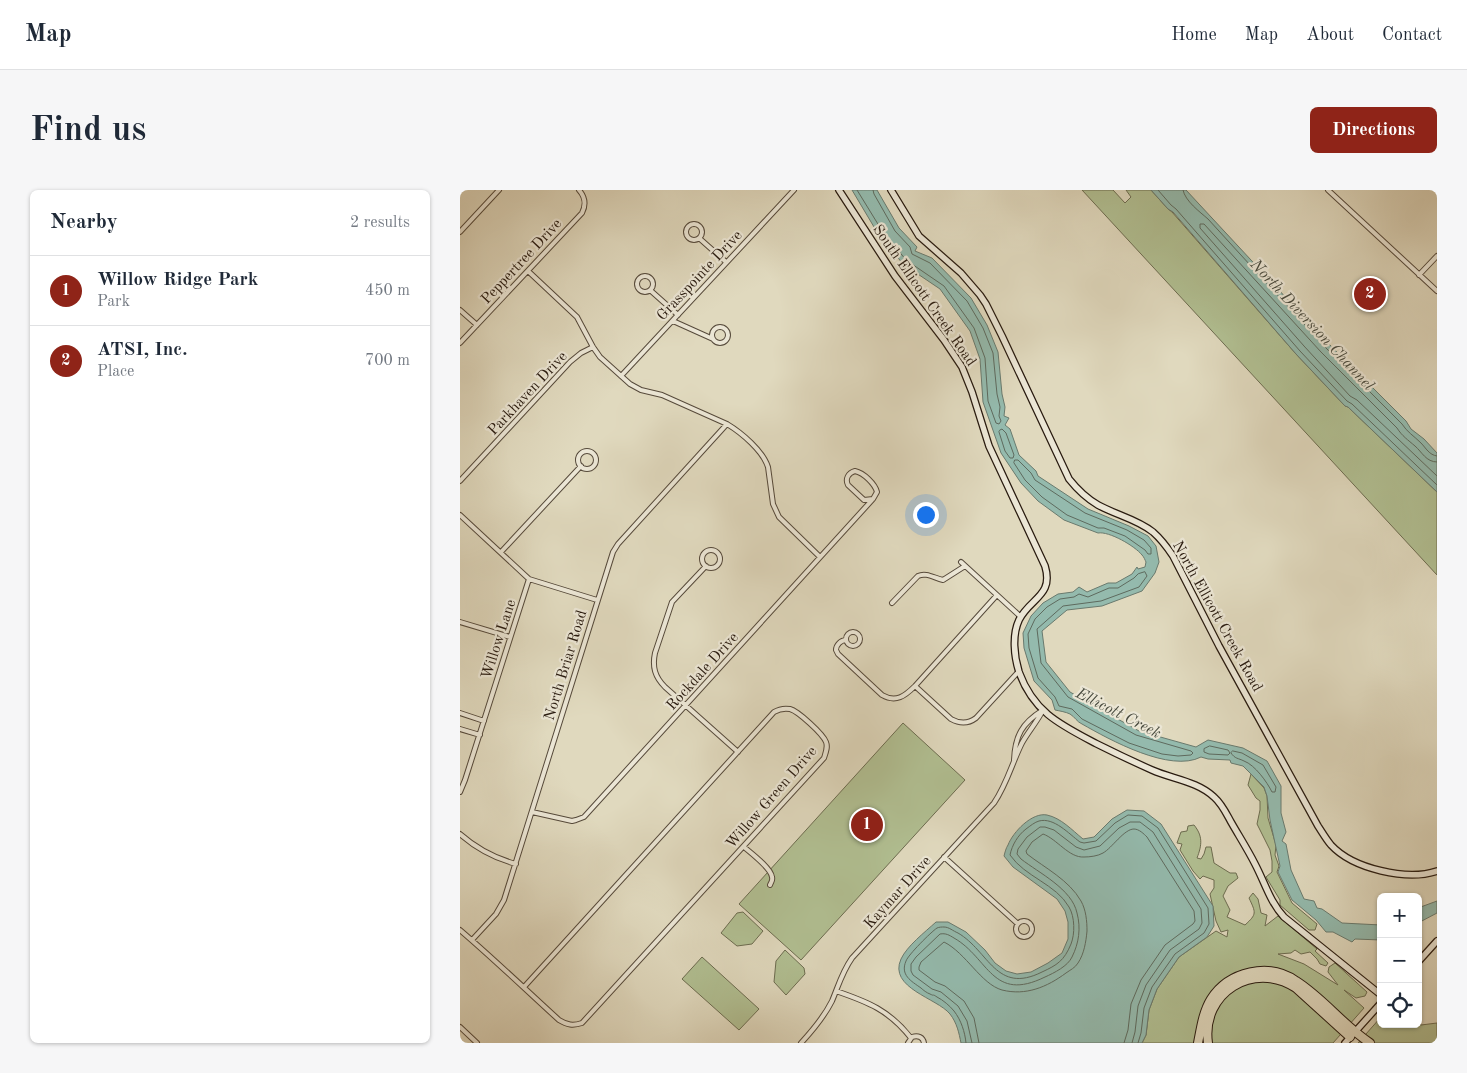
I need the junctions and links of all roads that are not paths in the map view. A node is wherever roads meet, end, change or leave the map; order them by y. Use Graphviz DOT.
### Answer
graph roads {
  1 [pos="499,190"];
  2 [pos="579,190"];
  3 [pos="794,190"];
  4 [pos="839,190"];
  5 [pos="891,190"];
  6 [pos="1328,190"];
  7 [pos="460,232"];
  8 [pos="699,238"];
  9 [pos="1437,256"];
  10 [pos="726,262"];
  11 [pos="528,271"];
  12 [pos="1419,275"];
  13 [pos="650,290"];
  14 [pos="1437,291"];
  15 [pos="460,310"];
  16 [pos="678,315"];
  17 [pos="673,321"];
  18 [pos="477,325"];
  19 [pos="713,340"];
  20 [pos="460,344"];
  21 [pos="593,347"];
  22 [pos="621,376"];
  23 [pos="727,424"];
  24 [pos="581,466"];
  25 [pos="460,481"];
  26 [pos="873,499"];
  27 [pos="460,515"];
  28 [pos="501,552"];
  29 [pos="820,557"];
  30 [pos="961,562"];
  31 [pos="706,566"];
  32 [pos="965,566"];
  33 [pos="529,579"];
  34 [pos="997,595"];
  35 [pos="597,600"];
  36 [pos="892,603"];
  37 [pos="1021,617"];
  38 [pos="460,622"];
  39 [pos="510,637"];
  40 [pos="846,640"];
  41 [pos="1019,671"];
  42 [pos="915,686"];
  43 [pos="686,705"];
  44 [pos="1043,710"];
  45 [pos="460,713"];
  46 [pos="484,721"];
  47 [pos="460,728"];
  48 [pos="480,735"];
  49 [pos="738,752"];
  50 [pos="1014,760"];
  51 [pos="460,792"];
  52 [pos="532,812"];
  53 [pos="460,834"];
  54 [pos="744,847"];
  55 [pos="944,857"];
  56 [pos="516,864"];
  57 [pos="1437,871"];
  58 [pos="770,884"];
  59 [pos="1018,924"];
  60 [pos="460,930"];
  61 [pos="472,940"];
  62 [pos="1437,941"];
  63 [pos="1422,958"];
  64 [pos="524,987"];
  65 [pos="836,991"];
  66 [pos="1377,992"];
  67 [pos="1377,1007"];
  68 [pos="460,1027"];
  69 [pos="1350,1037"];
  70 [pos="911,1038"];
  71 [pos="478,1043"];
  72 [pos="801,1043"];
  73 [pos="908,1043"];
  74 [pos="924,1043"];
  75 [pos="1198,1043"];
  76 [pos="1208,1043"];
  77 [pos="1370,1043"];
  1 -- 7 [label="street"];
  2 -- 11 [label="street, Peppertree Drive"];
  3 -- 10 [label="street, Grasspointe Drive"];
  4 -- 37 [label="street, South Ellicott Creek Road"];
  5 -- 57 [label="street, North Ellicott Creek Road"];
  6 -- 12 [label="street"];
  8 -- 8 [label="street"];
  8 -- 10 [label="street"];
  9 -- 12 [label="street"];
  10 -- 16 [label="street, Grasspointe Drive"];
  11 -- 18 [label="street, Peppertree Drive"];
  11 -- 21 [label="street"];
  12 -- 14 [label="street"];
  13 -- 13 [label="street"];
  13 -- 16 [label="street"];
  15 -- 18 [label="street"];
  16 -- 17 [label="street, Grasspointe Drive"];
  17 -- 19 [label="street"];
  17 -- 22 [label="street, Grasspointe Drive"];
  18 -- 20 [label="street, Peppertree Drive"];
  19 -- 19 [label="street"];
  21 -- 22 [label="street"];
  21 -- 25 [label="street, Parkhaven Drive"];
  22 -- 23 [label="street"];
  23 -- 29 [label="street"];
  23 -- 35 [label="street, North Briar Road"];
  24 -- 24 [label="street"];
  24 -- 28 [label="street"];
  26 -- 26 [label="street"];
  26 -- 29 [label="street, Rockdale Drive"];
  27 -- 28 [label="street"];
  28 -- 33 [label="street"];
  29 -- 43 [label="street, Rockdale Drive"];
  30 -- 32 [label="street"];
  31 -- 31 [label="street"];
  31 -- 43 [label="street"];
  32 -- 34 [label="street"];
  32 -- 36 [label="street"];
  33 -- 35 [label="street"];
  33 -- 39 [label="street, Willow Lane"];
  34 -- 37 [label="street"];
  34 -- 42 [label="street"];
  35 -- 52 [label="street, North Briar Road"];
  37 -- 41 [label="street, South Ellicott Creek Road"];
  38 -- 39 [label="street"];
  39 -- 46 [label="street, Willow Lane"];
  40 -- 42 [label="street"];
  41 -- 42 [label="street"];
  41 -- 44 [label="street, South Ellicott Creek Road"];
  43 -- 49 [label="street"];
  43 -- 52 [label="street, Rockdale Drive"];
  44 -- 50 [label="street, Kaymar Drive"];
  44 -- 50 [label="street, Kaymar Drive"];
  44 -- 66 [label="street, South Ellicott Creek Road"];
  45 -- 46 [label="street"];
  46 -- 48 [label="street, Willow Lane"];
  47 -- 48 [label="street"];
  48 -- 51 [label="street, Willow Lane"];
  49 -- 54 [label="street, Willow Green Drive"];
  49 -- 64 [label="street, Willow Green Drive"];
  50 -- 55 [label="street, Kaymar Drive"];
  52 -- 56 [label="street, North Briar Road"];
  53 -- 56 [label="street"];
  54 -- 58 [label="street"];
  54 -- 64 [label="street, Willow Green Drive"];
  55 -- 59 [label="street"];
  55 -- 65 [label="street, Kaymar Drive"];
  56 -- 61 [label="street, North Briar Road"];
  59 -- 59 [label="street"];
  60 -- 61 [label="street, Willow Green Drive"];
  61 -- 64 [label="street, Willow Green Drive"];
  62 -- 63 [label="street"];
  65 -- 70 [label="street"];
  65 -- 72 [label="street, Kaymar Drive"];
  67 -- 69 [label="street"];
  68 -- 71 [label="street"];
  69 -- 75 [label="highway"];
  69 -- 76 [label="highway"];
  69 -- 77 [label="highway"];
  70 -- 73 [label="street"];
  70 -- 74 [label="street"];
}
